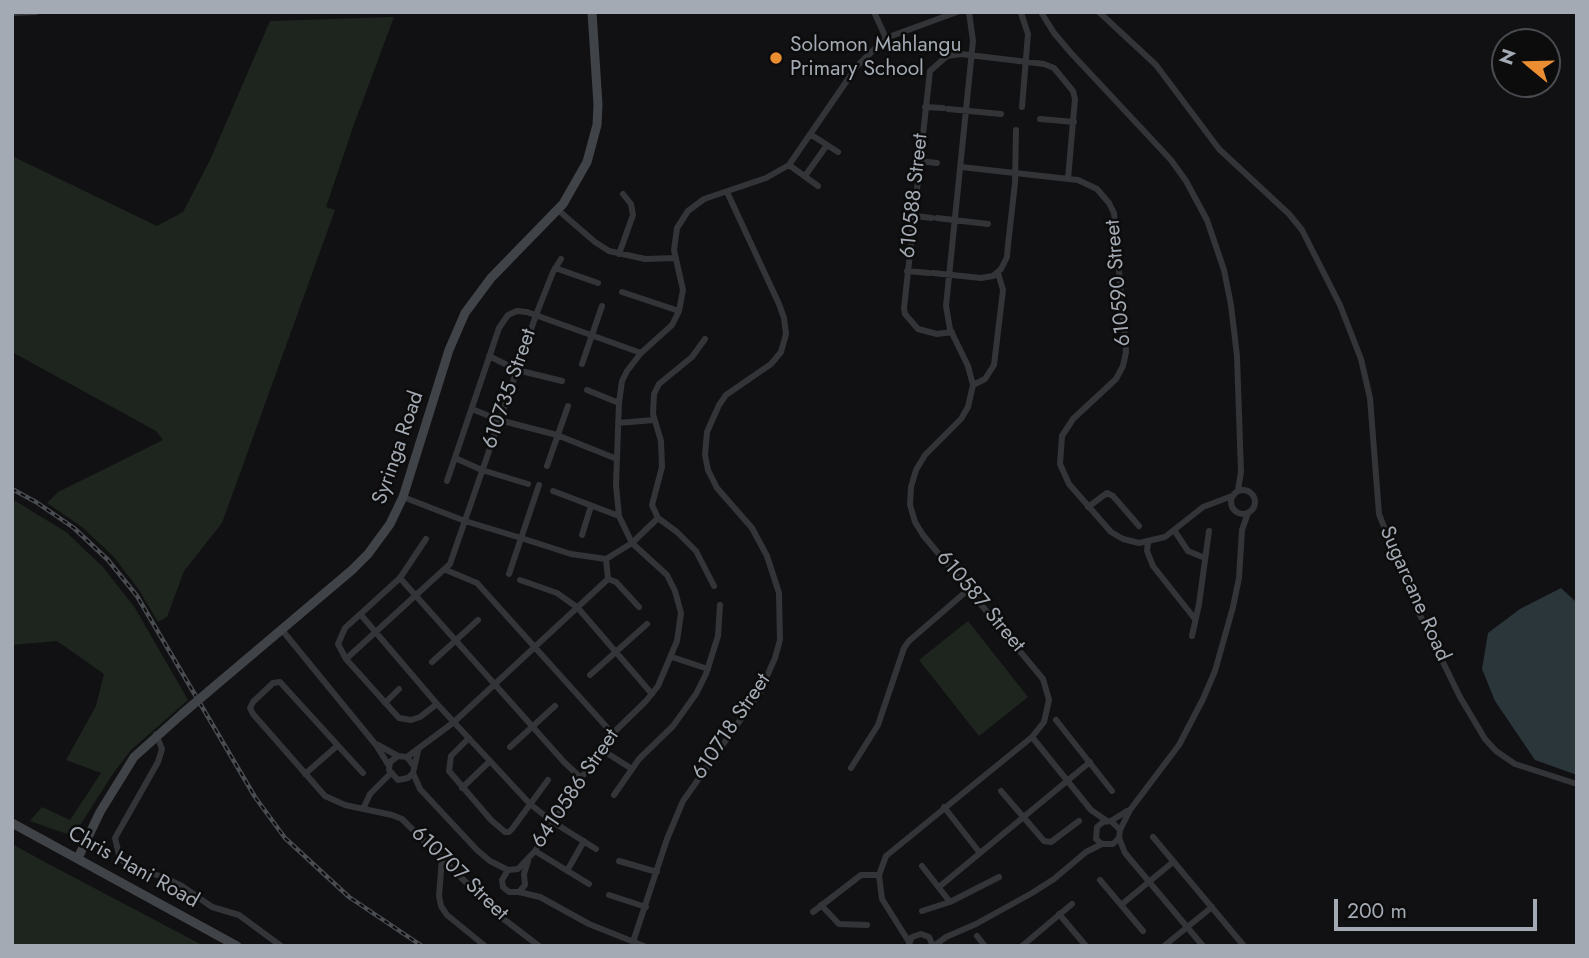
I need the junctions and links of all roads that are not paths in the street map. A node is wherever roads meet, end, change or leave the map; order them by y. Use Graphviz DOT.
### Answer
graph roads {
  1 [pos="36,12"];
  2 [pos="592,12"];
  3 [pos="874,12"];
  4 [pos="957,12"];
  5 [pos="969,12"];
  6 [pos="1041,12"];
  7 [pos="1099,12"];
  8 [pos="12,13"];
  9 [pos="1021,13"];
  10 [pos="886,38"];
  11 [pos="971,56"];
  12 [pos="1026,62"];
  13 [pos="925,107"];
  14 [pos="1022,107"];
  15 [pos="966,111"];
  16 [pos="1001,114"];
  17 [pos="1040,119"];
  18 [pos="1074,122"];
  19 [pos="1016,130"];
  20 [pos="810,134"];
  21 [pos="827,145"];
  22 [pos="838,152"];
  23 [pos="919,161"];
  24 [pos="937,163"];
  25 [pos="789,165"];
  26 [pos="961,167"];
  27 [pos="1013,173"];
  28 [pos="805,176"];
  29 [pos="1068,179"];
  30 [pos="818,186"];
  31 [pos="727,191"];
  32 [pos="623,194"];
  33 [pos="558,210"];
  34 [pos="914,216"];
  35 [pos="955,221"];
  36 [pos="988,224"];
  37 [pos="619,254"];
  38 [pos="676,258"];
  39 [pos="561,259"];
  40 [pos="555,268"];
  41 [pos="907,271"];
  42 [pos="998,273"];
  43 [pos="950,275"];
  44 [pos="598,283"];
  45 [pos="622,292"];
  46 [pos="602,306"];
  47 [pos="679,310"];
  48 [pos="536,315"];
  49 [pos="952,332"];
  50 [pos="592,335"];
  51 [pos="705,339"];
  52 [pos="641,353"];
  53 [pos="489,356"];
  54 [pos="582,364"];
  55 [pos="517,370"];
  56 [pos="562,382"];
  57 [pos="973,385"];
  58 [pos="587,390"];
  59 [pos="619,403"];
  60 [pos="568,406"];
  61 [pos="472,409"];
  62 [pos="499,420"];
  63 [pos="654,421"];
  64 [pos="618,423"];
  65 [pos="557,435"];
  66 [pos="455,458"];
  67 [pos="617,459"];
  68 [pos="547,466"];
  69 [pos="482,470"];
  70 [pos="1241,472"];
  71 [pos="447,481"];
  72 [pos="528,484"];
  73 [pos="539,485"];
  74 [pos="1238,490"];
  75 [pos="553,491"];
  76 [pos="1250,492"];
  77 [pos="1232,496"];
  78 [pos="403,497"];
  79 [pos="1213,504"];
  80 [pos="591,506"];
  81 [pos="1087,507"];
  82 [pos="1234,510"];
  83 [pos="1248,513"];
  84 [pos="619,516"];
  85 [pos="658,518"];
  86 [pos="465,521"];
  87 [pos="1139,526"];
  88 [pos="1174,530"];
  89 [pos="1242,530"];
  90 [pos="1209,531"];
  91 [pos="582,535"];
  92 [pos="521,538"];
  93 [pos="426,539"];
  94 [pos="632,542"];
  95 [pos="1148,543"];
  96 [pos="1205,558"];
  97 [pos="607,559"];
  98 [pos="446,570"];
  99 [pos="509,574"];
  100 [pos="400,578"];
  101 [pos="608,579"];
  102 [pos="520,580"];
  103 [pos="714,586"];
  104 [pos="969,589"];
  105 [pos="417,596"];
  106 [pos="720,605"];
  107 [pos="639,607"];
  108 [pos="578,608"];
  109 [pos="360,615"];
  110 [pos="1195,619"];
  111 [pos="478,620"];
  112 [pos="647,624"];
  113 [pos="282,629"];
  114 [pos="376,632"];
  115 [pos="1192,636"];
  116 [pos="456,640"];
  117 [pos="536,646"];
  118 [pos="615,652"];
  119 [pos="672,657"];
  120 [pos="346,659"];
  121 [pos="432,662"];
  122 [pos="708,669"];
  123 [pos="590,675"];
  124 [pos="496,683"];
  125 [pos="399,690"];
  126 [pos="652,694"];
  127 [pos="385,703"];
  128 [pos="437,704"];
  129 [pos="555,706"];
  130 [pos="1056,720"];
  131 [pos="454,722"];
  132 [pos="533,726"];
  133 [pos="611,733"];
  134 [pos="156,734"];
  135 [pos="1032,737"];
  136 [pos="469,738"];
  137 [pos="376,744"];
  138 [pos="337,746"];
  139 [pos="510,747"];
  140 [pos="599,748"];
  141 [pos="418,750"];
  142 [pos="398,756"];
  143 [pos="407,757"];
  144 [pos="490,761"];
  145 [pos="1090,762"];
  146 [pos="389,766"];
  147 [pos="851,768"];
  148 [pos="413,769"];
  149 [pos="632,769"];
  150 [pos="305,774"];
  151 [pos="363,774"];
  152 [pos="390,774"];
  153 [pos="580,777"];
  154 [pos="401,780"];
  155 [pos="548,780"];
  156 [pos="1068,781"];
  157 [pos="382,784"];
  158 [pos="1577,784"];
  159 [pos="462,788"];
  160 [pos="420,789"];
  161 [pos="1001,791"];
  162 [pos="1112,791"];
  163 [pos="614,796"];
  164 [pos="530,804"];
  165 [pos="944,807"];
  166 [pos="363,809"];
  167 [pos="1091,810"];
  168 [pos="1130,810"];
  169 [pos="1023,818"];
  170 [pos="1079,821"];
  171 [pos="1109,821"];
  172 [pos="12,822"];
  173 [pos="553,822"];
  174 [pos="1119,830"];
  175 [pos="1096,831"];
  176 [pos="1153,837"];
  177 [pos="1119,838"];
  178 [pos="584,841"];
  179 [pos="1106,845"];
  180 [pos="596,849"];
  181 [pos="535,850"];
  182 [pos="1086,852"];
  183 [pos="981,853"];
  184 [pos="1125,853"];
  185 [pos="78,858"];
  186 [pos="442,858"];
  187 [pos="529,859"];
  188 [pos="490,861"];
  189 [pos="619,861"];
  190 [pos="1173,862"];
  191 [pos="922,866"];
  192 [pos="518,869"];
  193 [pos="508,870"];
  194 [pos="567,871"];
  195 [pos="657,872"];
  196 [pos="879,875"];
  197 [pos="999,877"];
  198 [pos="525,878"];
  199 [pos="502,880"];
  200 [pos="1100,880"];
  201 [pos="1149,882"];
  202 [pos="589,884"];
  203 [pos="939,887"];
  204 [pos="519,892"];
  205 [pos="609,895"];
  206 [pos="540,897"];
  207 [pos="950,902"];
  208 [pos="1072,904"];
  209 [pos="821,905"];
  210 [pos="1121,905"];
  211 [pos="646,907"];
  212 [pos="1212,908"];
  213 [pos="922,911"];
  214 [pos="813,912"];
  215 [pos="1059,914"];
  216 [pos="867,925"];
  217 [pos="1187,928"];
  218 [pos="900,929"];
  219 [pos="1143,931"];
  220 [pos="914,936"];
  221 [pos="977,936"];
  222 [pos="929,937"];
  223 [pos="946,937"];
  224 [pos="634,942"];
  225 [pos="1199,944"];
  226 [pos="909,945"];
  227 [pos="237,946"];
  228 [pos="281,946"];
  229 [pos="485,946"];
  230 [pos="539,946"];
  231 [pos="644,946"];
  232 [pos="934,946"];
  233 [pos="985,946"];
  234 [pos="1022,946"];
  235 [pos="1086,946"];
  236 [pos="1164,946"];
  237 [pos="1244,946"];
  1 -- 8 [label="street"];
  2 -- 33 [label="street, Syringa Road"];
  3 -- 10 [label="street"];
  4 -- 10 [label="street"];
  5 -- 11 [label="street"];
  6 -- 70 [label="street"];
  7 -- 158 [label="street, Sugarcane Road"];
  9 -- 12 [label="street"];
  10 -- 20 [label="street"];
  11 -- 12 [label="street, 610588 Street"];
  11 -- 13 [label="street, 610588 Street"];
  11 -- 15 [label="street"];
  12 -- 14 [label="street"];
  12 -- 18 [label="street, 610588 Street"];
  13 -- 15 [label="street"];
  13 -- 23 [label="street, 610588 Street"];
  15 -- 16 [label="street"];
  15 -- 26 [label="street"];
  17 -- 18 [label="street"];
  18 -- 29 [label="street, 610588 Street"];
  19 -- 27 [label="street"];
  20 -- 21 [label="street"];
  20 -- 25 [label="street"];
  21 -- 22 [label="street"];
  21 -- 28 [label="street"];
  23 -- 24 [label="street"];
  23 -- 34 [label="street, 610588 Street"];
  25 -- 28 [label="street"];
  25 -- 31 [label="street"];
  26 -- 27 [label="street, 610590 Street"];
  26 -- 35 [label="street"];
  27 -- 29 [label="street, 610590 Street"];
  27 -- 42 [label="street"];
  28 -- 30 [label="street"];
  29 -- 81 [label="street, 610590 Street"];
  31 -- 38 [label="street"];
  31 -- 195 [label="street, 610718 Street"];
  32 -- 37 [label="street"];
  33 -- 37 [label="street"];
  33 -- 78 [label="street, Syringa Road"];
  34 -- 35 [label="street"];
  34 -- 41 [label="street, 610588 Street"];
  35 -- 36 [label="street"];
  35 -- 43 [label="street"];
  37 -- 38 [label="street"];
  38 -- 47 [label="street"];
  39 -- 40 [label="street, 610735 Street"];
  40 -- 44 [label="street"];
  40 -- 48 [label="street, 610735 Street"];
  41 -- 43 [label="street"];
  41 -- 49 [label="street, 610588 Street"];
  42 -- 43 [label="street"];
  42 -- 57 [label="street"];
  43 -- 49 [label="street"];
  45 -- 47 [label="street"];
  46 -- 50 [label="street"];
  47 -- 52 [label="street, 6410586 Street"];
  48 -- 50 [label="street"];
  48 -- 53 [label="street"];
  48 -- 55 [label="street, 610735 Street"];
  49 -- 57 [label="street"];
  50 -- 52 [label="street"];
  50 -- 54 [label="street"];
  51 -- 63 [label="street"];
  52 -- 59 [label="street, 6410586 Street"];
  53 -- 55 [label="street"];
  53 -- 61 [label="street"];
  55 -- 56 [label="street"];
  55 -- 62 [label="street, 610735 Street"];
  57 -- 104 [label="street, 610587 Street"];
  58 -- 59 [label="street"];
  59 -- 64 [label="street, 6410586 Street"];
  60 -- 65 [label="street"];
  61 -- 62 [label="street"];
  61 -- 66 [label="street"];
  62 -- 65 [label="street"];
  62 -- 69 [label="street, 610735 Street"];
  63 -- 64 [label="street"];
  63 -- 85 [label="street"];
  64 -- 67 [label="street, 6410586 Street"];
  65 -- 67 [label="street"];
  65 -- 68 [label="street"];
  66 -- 69 [label="street"];
  66 -- 71 [label="street"];
  67 -- 84 [label="street, 6410586 Street"];
  69 -- 72 [label="street"];
  69 -- 86 [label="street, 610735 Street"];
  70 -- 74 [label="street"];
  70 -- 76 [label="street"];
  73 -- 92 [label="street"];
  74 -- 76 [label="street"];
  74 -- 77 [label="street"];
  75 -- 80 [label="street"];
  76 -- 83 [label="street"];
  77 -- 79 [label="street"];
  77 -- 82 [label="street"];
  78 -- 86 [label="street"];
  78 -- 113 [label="street, Syringa Road"];
  79 -- 82 [label="street"];
  79 -- 88 [label="street"];
  80 -- 84 [label="street"];
  80 -- 91 [label="street"];
  81 -- 87 [label="street"];
  81 -- 95 [label="street, 610590 Street"];
  82 -- 83 [label="street"];
  82 -- 89 [label="street"];
  83 -- 89 [label="street"];
  84 -- 94 [label="street, 6410586 Street"];
  85 -- 94 [label="street"];
  85 -- 103 [label="street"];
  86 -- 92 [label="street"];
  86 -- 98 [label="street, 610735 Street"];
  88 -- 95 [label="street"];
  88 -- 96 [label="street"];
  89 -- 168 [label="street"];
  90 -- 96 [label="street"];
  92 -- 97 [label="street"];
  92 -- 99 [label="street"];
  93 -- 100 [label="street"];
  94 -- 97 [label="street"];
  94 -- 119 [label="street, 6410586 Street"];
  95 -- 110 [label="street"];
  96 -- 110 [label="street"];
  97 -- 101 [label="street"];
  98 -- 105 [label="street"];
  98 -- 117 [label="street"];
  100 -- 105 [label="street"];
  100 -- 109 [label="street"];
  101 -- 107 [label="street"];
  101 -- 108 [label="street"];
  102 -- 108 [label="street"];
  104 -- 135 [label="street, 610587 Street"];
  104 -- 147 [label="street"];
  105 -- 114 [label="street"];
  105 -- 116 [label="street"];
  106 -- 122 [label="street"];
  108 -- 117 [label="street"];
  108 -- 118 [label="street"];
  109 -- 114 [label="street"];
  109 -- 120 [label="street"];
  110 -- 115 [label="street"];
  111 -- 116 [label="street"];
  112 -- 118 [label="street"];
  113 -- 134 [label="street, Syringa Road, bridge"];
  113 -- 137 [label="street"];
  114 -- 120 [label="street"];
  114 -- 128 [label="street"];
  116 -- 121 [label="street"];
  116 -- 124 [label="street"];
  117 -- 124 [label="street"];
  117 -- 133 [label="street"];
  118 -- 123 [label="street"];
  118 -- 126 [label="street"];
  119 -- 122 [label="street"];
  119 -- 126 [label="street, 6410586 Street"];
  120 -- 127 [label="street"];
  122 -- 149 [label="street"];
  124 -- 131 [label="street"];
  124 -- 132 [label="street"];
  125 -- 127 [label="street"];
  126 -- 133 [label="street, 6410586 Street"];
  127 -- 128 [label="street"];
  128 -- 131 [label="street"];
  129 -- 132 [label="street"];
  130 -- 145 [label="street"];
  131 -- 136 [label="street"];
  131 -- 141 [label="street"];
  132 -- 139 [label="street"];
  132 -- 153 [label="street"];
  133 -- 140 [label="street, 6410586 Street"];
  134 -- 185 [label="street, Syringa Road"];
  134 -- 228 [label="street"];
  135 -- 156 [label="street"];
  135 -- 165 [label="street, 610587 Street"];
  136 -- 144 [label="street"];
  136 -- 159 [label="street"];
  137 -- 142 [label="street"];
  137 -- 146 [label="street"];
  138 -- 150 [label="street"];
  138 -- 150 [label="street, 610707 Street"];
  138 -- 151 [label="street"];
  140 -- 149 [label="street"];
  140 -- 153 [label="street, 6410586 Street"];
  141 -- 143 [label="street"];
  141 -- 148 [label="street"];
  142 -- 143 [label="street"];
  142 -- 146 [label="street"];
  143 -- 148 [label="street"];
  144 -- 159 [label="street"];
  144 -- 164 [label="street"];
  145 -- 156 [label="street"];
  145 -- 162 [label="street"];
  146 -- 152 [label="street"];
  148 -- 154 [label="street"];
  148 -- 160 [label="street"];
  149 -- 163 [label="street"];
  150 -- 166 [label="street, 610707 Street"];
  152 -- 154 [label="street"];
  152 -- 157 [label="street"];
  153 -- 173 [label="street, 6410586 Street"];
  154 -- 157 [label="street"];
  154 -- 160 [label="street"];
  155 -- 164 [label="street"];
  156 -- 167 [label="street"];
  156 -- 169 [label="street"];
  157 -- 166 [label="street"];
  159 -- 164 [label="street"];
  160 -- 188 [label="street"];
  161 -- 169 [label="street"];
  164 -- 173 [label="street"];
  165 -- 183 [label="street"];
  165 -- 196 [label="street, 610587 Street"];
  166 -- 186 [label="street, 610707 Street"];
  167 -- 171 [label="street"];
  167 -- 175 [label="street"];
  168 -- 171 [label="street"];
  168 -- 174 [label="street"];
  169 -- 170 [label="street"];
  169 -- 183 [label="street"];
  171 -- 174 [label="street"];
  171 -- 175 [label="street"];
  172 -- 185 [label="street, Chris Hani Road"];
  173 -- 178 [label="street"];
  173 -- 181 [label="street, 6410586 Street"];
  174 -- 177 [label="street"];
  175 -- 179 [label="street"];
  175 -- 182 [label="street"];
  176 -- 190 [label="street"];
  177 -- 179 [label="street"];
  177 -- 184 [label="street"];
  178 -- 180 [label="street"];
  178 -- 194 [label="street"];
  179 -- 182 [label="street"];
  179 -- 184 [label="street"];
  181 -- 187 [label="street, 6410586 Street"];
  181 -- 194 [label="street"];
  182 -- 223 [label="street"];
  183 -- 203 [label="street"];
  184 -- 201 [label="street"];
  185 -- 227 [label="street, Chris Hani Road"];
  186 -- 229 [label="street"];
  186 -- 230 [label="street, 610707 Street"];
  187 -- 192 [label="street"];
  187 -- 198 [label="street"];
  188 -- 193 [label="street"];
  188 -- 199 [label="street"];
  189 -- 195 [label="street"];
  190 -- 201 [label="street"];
  190 -- 212 [label="street"];
  191 -- 203 [label="street"];
  192 -- 193 [label="street"];
  192 -- 198 [label="street"];
  193 -- 199 [label="street"];
  194 -- 202 [label="street"];
  195 -- 211 [label="street, 610718 Street"];
  196 -- 209 [label="street"];
  196 -- 218 [label="street"];
  197 -- 207 [label="street"];
  198 -- 204 [label="street"];
  198 -- 206 [label="street"];
  199 -- 204 [label="street"];
  200 -- 210 [label="street"];
  201 -- 210 [label="street"];
  201 -- 217 [label="street"];
  203 -- 207 [label="street"];
  204 -- 206 [label="street"];
  205 -- 211 [label="street"];
  206 -- 224 [label="street"];
  207 -- 213 [label="street"];
  208 -- 215 [label="street"];
  209 -- 214 [label="street"];
  209 -- 216 [label="street"];
  210 -- 219 [label="street"];
  211 -- 224 [label="street, 610718 Street"];
  212 -- 217 [label="street"];
  212 -- 237 [label="street"];
  215 -- 234 [label="street"];
  215 -- 235 [label="street"];
  217 -- 225 [label="street"];
  217 -- 236 [label="street"];
  218 -- 220 [label="street"];
  218 -- 226 [label="street"];
  220 -- 222 [label="street"];
  220 -- 226 [label="street"];
  221 -- 233 [label="street"];
  222 -- 223 [label="street"];
  222 -- 232 [label="street"];
  223 -- 232 [label="street"];
  224 -- 231 [label="street"];
}
